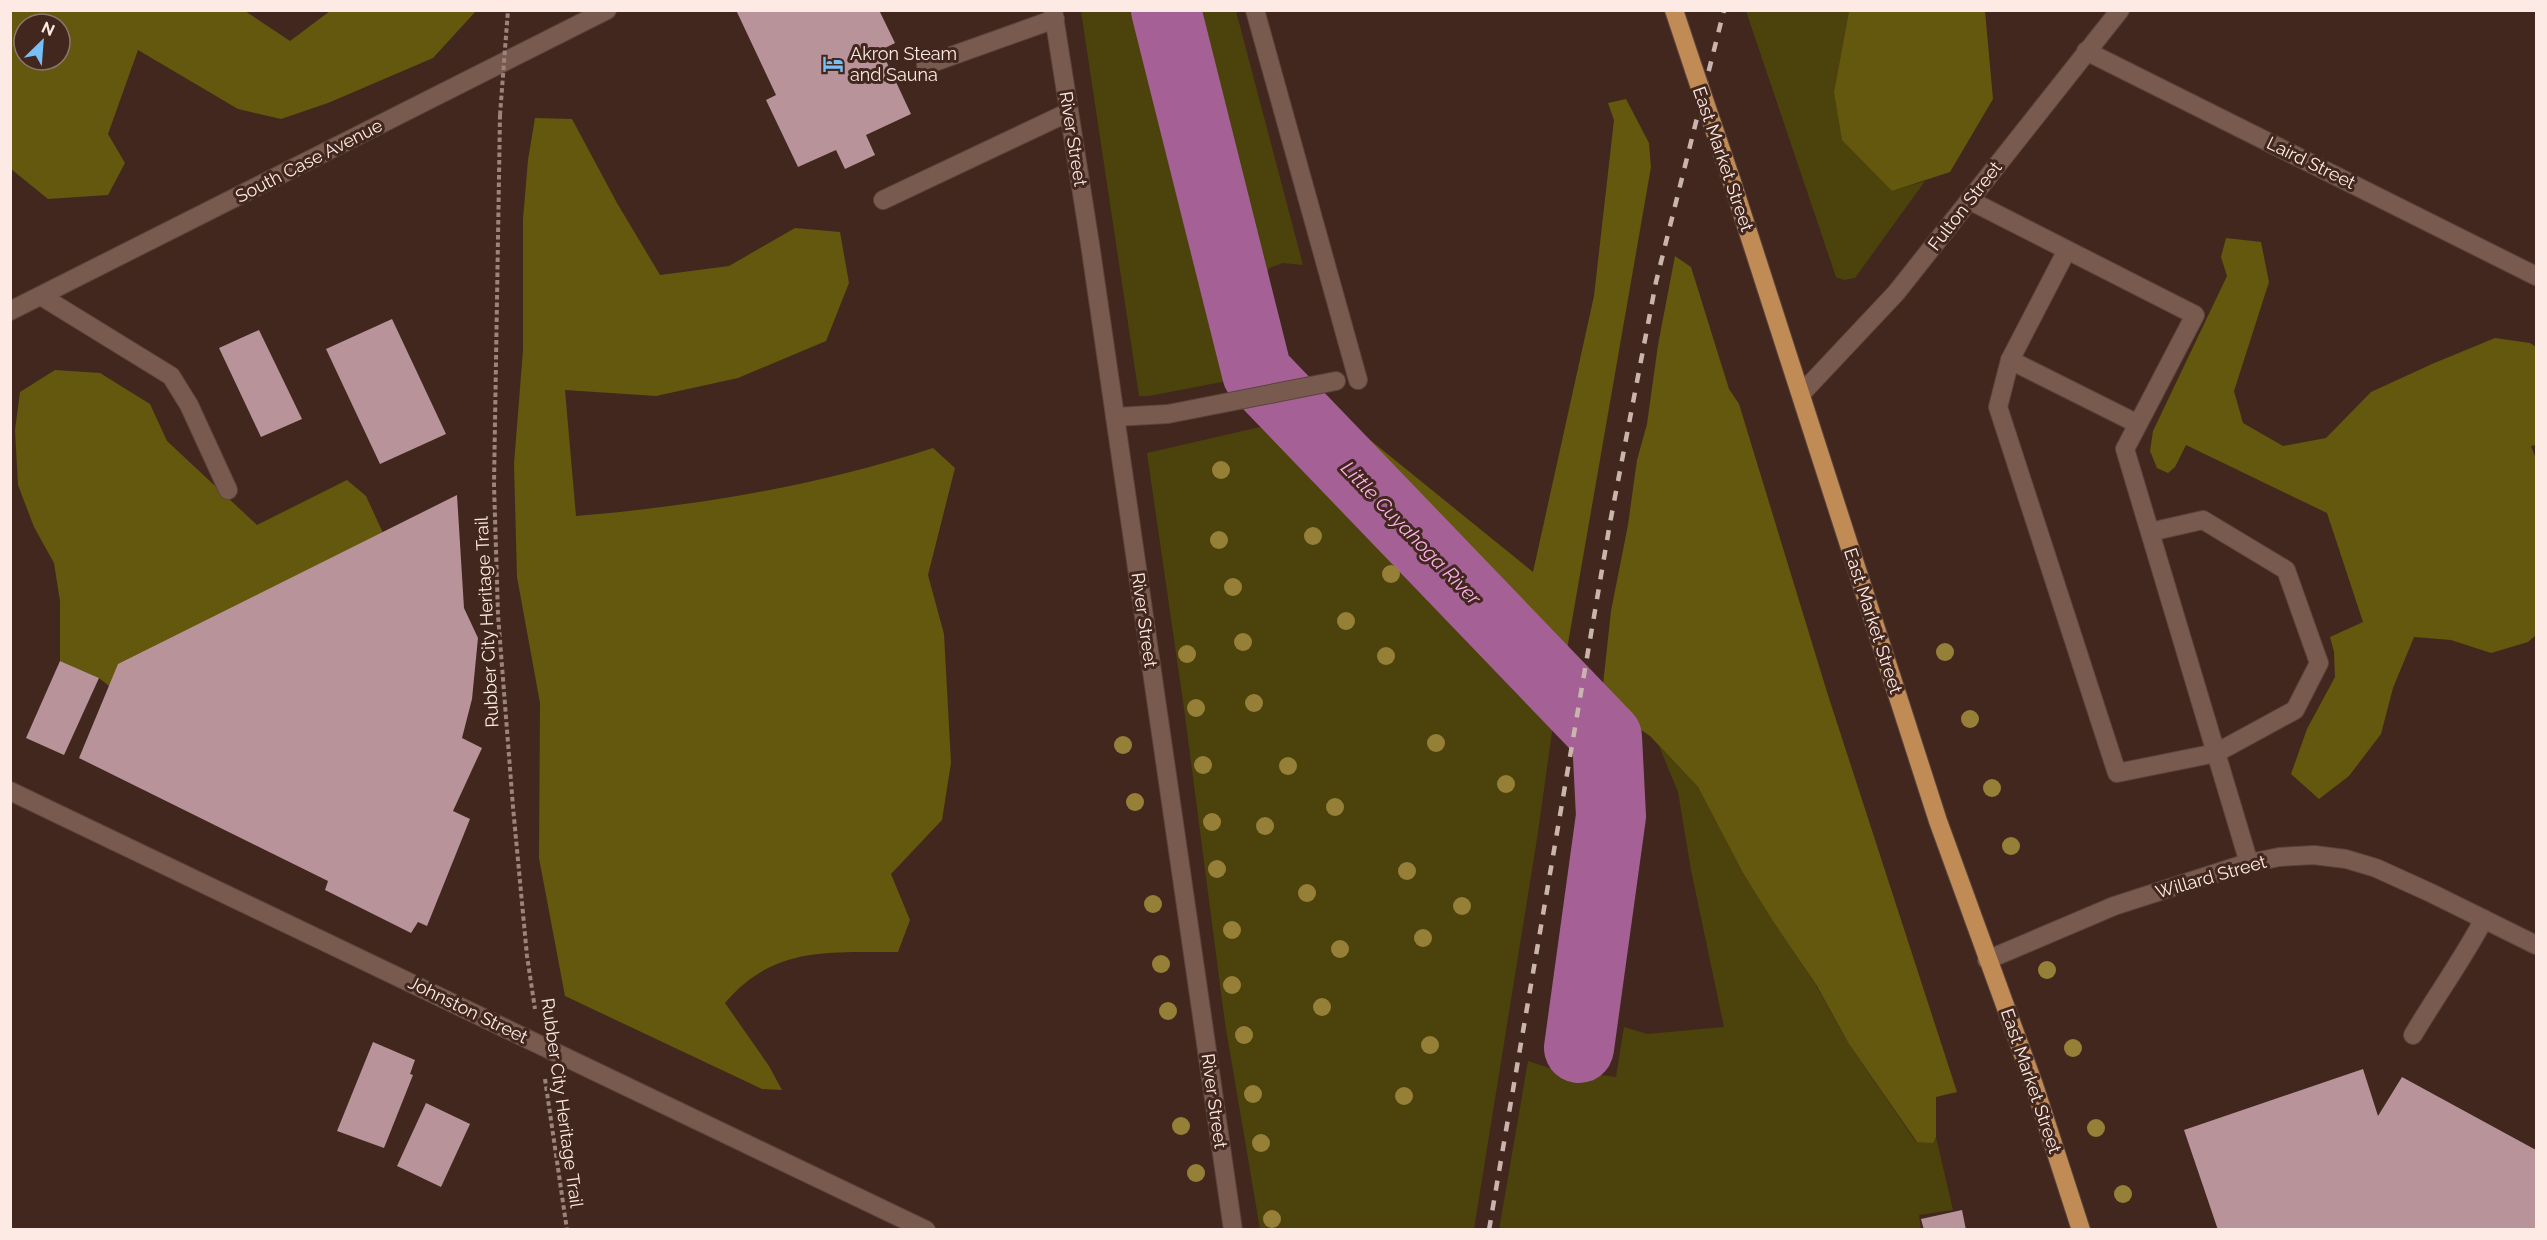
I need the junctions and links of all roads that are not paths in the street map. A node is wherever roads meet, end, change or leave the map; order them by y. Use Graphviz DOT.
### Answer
graph roads {
  1 [pos="607,10"];
  2 [pos="1255,10"];
  3 [pos="1674,10"];
  4 [pos="2120,10"];
  5 [pos="1054,15"];
  6 [pos="2086,51"];
  7 [pos="926,65"];
  8 [pos="1070,112"];
  9 [pos="883,200"];
  10 [pos="1969,200"];
  11 [pos="2067,250"];
  12 [pos="2536,276"];
  13 [pos="40,296"];
  14 [pos="10,311"];
  15 [pos="2010,360"];
  16 [pos="1358,380"];
  17 [pos="1336,381"];
  18 [pos="1801,394"];
  19 [pos="1114,417"];
  20 [pos="2138,424"];
  21 [pos="228,490"];
  22 [pos="2150,532"];
  23 [pos="2216,753"];
  24 [pos="10,791"];
  25 [pos="2249,863"];
  26 [pos="2484,919"];
  27 [pos="2536,945"];
  28 [pos="1987,960"];
  29 [pos="2413,1035"];
  30 [pos="926,1230"];
  31 [pos="1233,1230"];
  32 [pos="2081,1230"];
  1 -- 13 [label="street, South Case Avenue"];
  2 -- 16 [label="street"];
  3 -- 18 [label="main road, East Market Street, bridge"];
  4 -- 6 [label="street, Fulton Street"];
  5 -- 7 [label="street"];
  5 -- 8 [label="street, River Street"];
  6 -- 10 [label="street, Fulton Street"];
  6 -- 12 [label="street, Laird Street"];
  8 -- 9 [label="street"];
  8 -- 19 [label="street, River Street"];
  10 -- 11 [label="street"];
  10 -- 18 [label="street, Fulton Street"];
  11 -- 15 [label="street"];
  11 -- 20 [label="street"];
  13 -- 14 [label="street, South Case Avenue"];
  13 -- 21 [label="street"];
  15 -- 20 [label="street"];
  15 -- 23 [label="street"];
  17 -- 19 [label="street"];
  18 -- 28 [label="main road, East Market Street"];
  19 -- 31 [label="street, River Street"];
  20 -- 22 [label="street"];
  22 -- 23 [label="street"];
  22 -- 23 [label="street"];
  23 -- 25 [label="street"];
  24 -- 30 [label="street, Johnston Street"];
  25 -- 26 [label="street, Willard Street"];
  25 -- 28 [label="street, Willard Street"];
  26 -- 27 [label="street, Willard Street"];
  26 -- 29 [label="street"];
  28 -- 32 [label="main road, East Market Street"];
}
